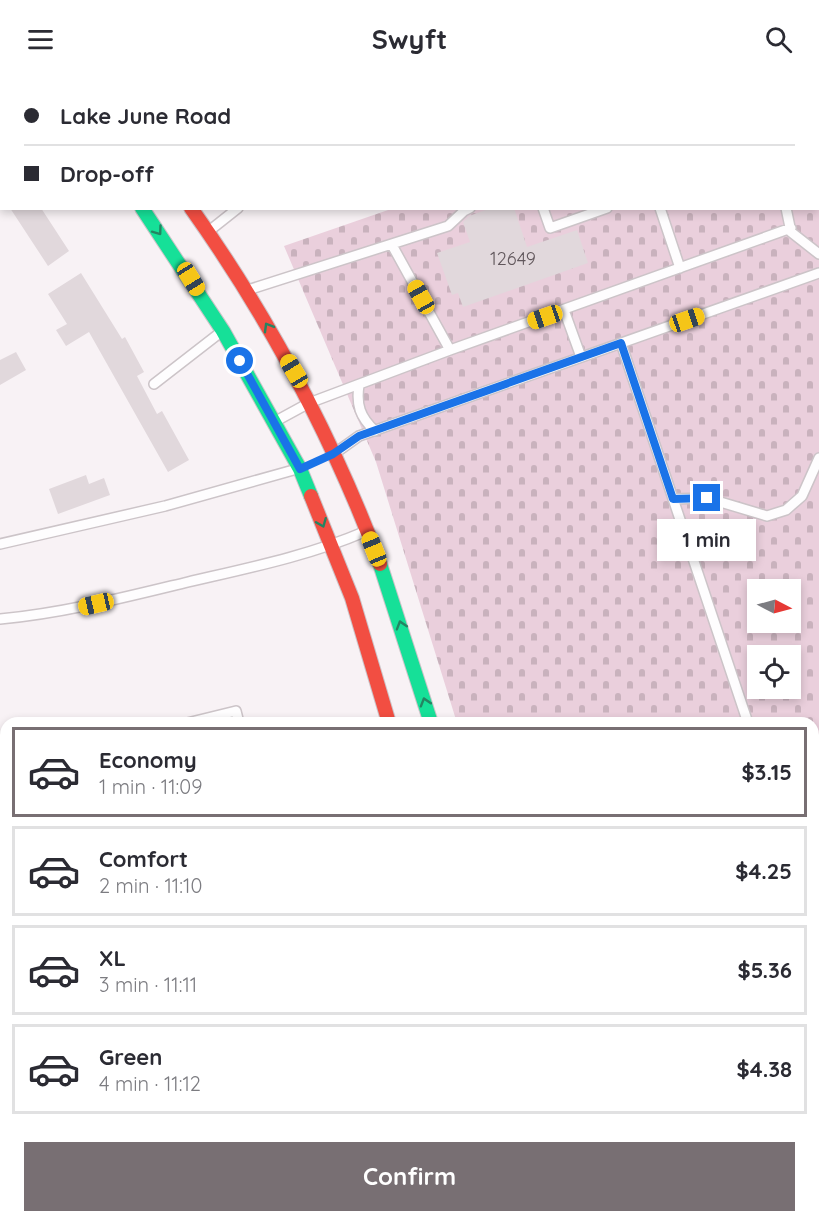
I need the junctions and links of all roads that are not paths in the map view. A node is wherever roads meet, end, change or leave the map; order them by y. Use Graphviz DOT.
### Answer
graph roads {
  1 [pos="144,210"];
  2 [pos="192,210"];
  3 [pos="235,210"];
  4 [pos="466,210"];
  5 [pos="544,210"];
  6 [pos="601,210"];
  7 [pos="661,210"];
  8 [pos="786,210"];
  9 [pos="790,228"];
  10 [pos="203,235"];
  11 [pos="392,245"];
  12 [pos="819,254"];
  13 [pos="680,268"];
  14 [pos="819,273"];
  15 [pos="246,290"];
  16 [pos="564,310"];
  17 [pos="223,330"];
  18 [pos="621,343"];
  19 [pos="450,350"];
  20 [pos="581,357"];
  21 [pos="154,384"];
  22 [pos="359,385"];
  23 [pos="309,403"];
  24 [pos="274,422"];
  25 [pos="375,431"];
  26 [pos="333,454"];
  27 [pos="819,458"];
  28 [pos="300,469"];
  29 [pos="673,499"];
  30 [pos="366,531"];
  31 [pos="0,544"];
  32 [pos="331,546"];
  33 [pos="0,619"];
  34 [pos="212,717"];
  35 [pos="237,717"];
  36 [pos="387,717"];
  37 [pos="429,717"];
  38 [pos="746,717"];
  1 -- 17 [label="main road, one-way"];
  2 -- 10 [label="main road"];
  3 -- 10 [label="lane"];
  4 -- 11 [label="lane"];
  5 -- 6 [label="lane"];
  7 -- 13 [label="lane"];
  8 -- 9 [label="lane"];
  9 -- 12 [label="lane"];
  9 -- 13 [label="lane"];
  10 -- 15 [label="main road"];
  11 -- 15 [label="lane"];
  11 -- 19 [label="lane"];
  13 -- 16 [label="lane"];
  14 -- 18 [label="lane"];
  23 -- 15 [label="main road, one-way"];
  16 -- 19 [label="lane"];
  16 -- 20 [label="lane"];
  17 -- 21 [label="lane"];
  17 -- 24 [label="main road"];
  18 -- 20 [label="lane"];
  18 -- 29 [label="lane"];
  19 -- 22 [label="lane"];
  20 -- 25 [label="lane"];
  22 -- 23 [label="lane"];
  22 -- 25 [label="lane"];
  23 -- 24 [label="lane"];
  23 -- 26 [label="main road"];
  24 -- 28 [label="main road"];
  25 -- 26 [label="lane"];
  26 -- 28 [label="main road"];
  26 -- 30 [label="main road"];
  27 -- 29 [label="lane"];
  28 -- 31 [label="lane"];
  28 -- 32 [label="main road, one-way"];
  29 -- 38 [label="lane"];
  30 -- 32 [label="lane"];
  37 -- 30 [label="main road, one-way"];
  32 -- 33 [label="lane"];
  32 -- 36 [label="main road"];
  34 -- 35 [label="lane"];
}
